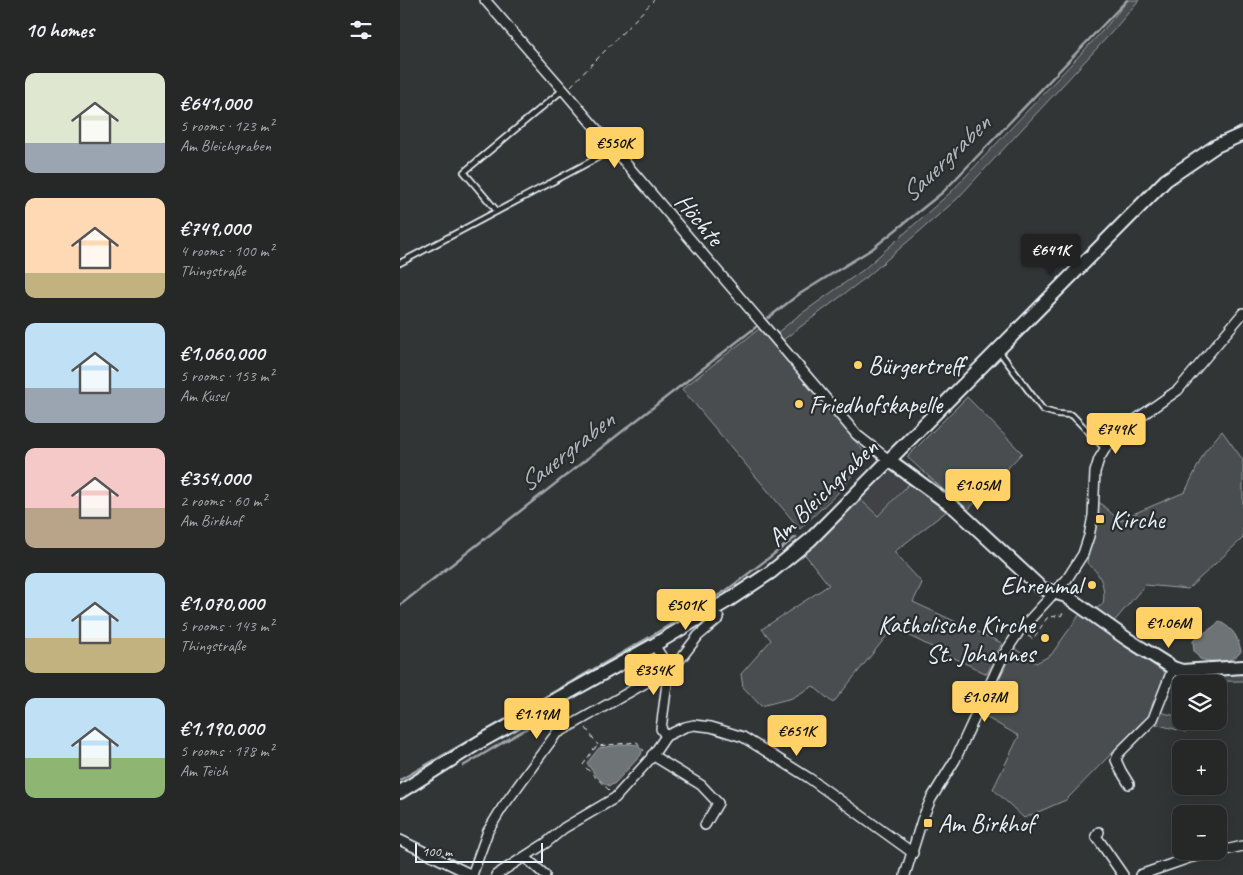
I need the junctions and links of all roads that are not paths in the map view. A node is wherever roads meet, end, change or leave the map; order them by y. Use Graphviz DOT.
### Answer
graph roads {
  1 [pos="486,0"];
  2 [pos="566,92"];
  3 [pos="1243,134"];
  4 [pos="614,149"];
  5 [pos="497,211"];
  6 [pos="400,263"];
  7 [pos="1243,313"];
  8 [pos="998,349"];
  9 [pos="1105,449"];
  10 [pos="889,460"];
  11 [pos="1054,593"];
  12 [pos="720,618"];
  13 [pos="654,645"];
  14 [pos="1243,667"];
  15 [pos="669,668"];
  16 [pos="1173,668"];
  17 [pos="666,736"];
  18 [pos="651,758"];
  19 [pos="1130,784"];
  20 [pos="400,792"];
  21 [pos="705,825"];
  22 [pos="1099,832"];
  23 [pos="400,840"];
  24 [pos="1243,846"];
  25 [pos="913,853"];
  26 [pos="525,856"];
  27 [pos="1144,874"];
  28 [pos="472,875"];
  29 [pos="496,875"];
  30 [pos="545,875"];
  31 [pos="905,875"];
  32 [pos="1123,875"];
  1 -- 2 [label="street, Höchte"];
  2 -- 4 [label="street, Höchte"];
  2 -- 5 [label="lane"];
  3 -- 8 [label="street, Am Bleichgraben"];
  4 -- 5 [label="lane"];
  4 -- 10 [label="street, Höchte"];
  5 -- 6 [label="lane"];
  7 -- 9 [label="street"];
  8 -- 9 [label="lane"];
  8 -- 10 [label="street, Am Bleichgraben"];
  9 -- 11 [label="street"];
  10 -- 11 [label="street"];
  10 -- 13 [label="street, Am Bleichgraben"];
  11 -- 16 [label="street"];
  11 -- 25 [label="street"];
  12 -- 15 [label="street"];
  13 -- 15 [label="street"];
  13 -- 20 [label="street, Am Bleichgraben"];
  14 -- 16 [label="street"];
  15 -- 17 [label="street"];
  15 -- 28 [label="street"];
  16 -- 19 [label="street"];
  17 -- 18 [label="street"];
  17 -- 25 [label="street"];
  18 -- 21 [label="street"];
  18 -- 26 [label="street"];
  22 -- 32 [label="street"];
  23 -- 28 [label="street"];
  24 -- 27 [label="street"];
  25 -- 31 [label="street"];
  26 -- 29 [label="street"];
  26 -- 30 [label="street"];
}
